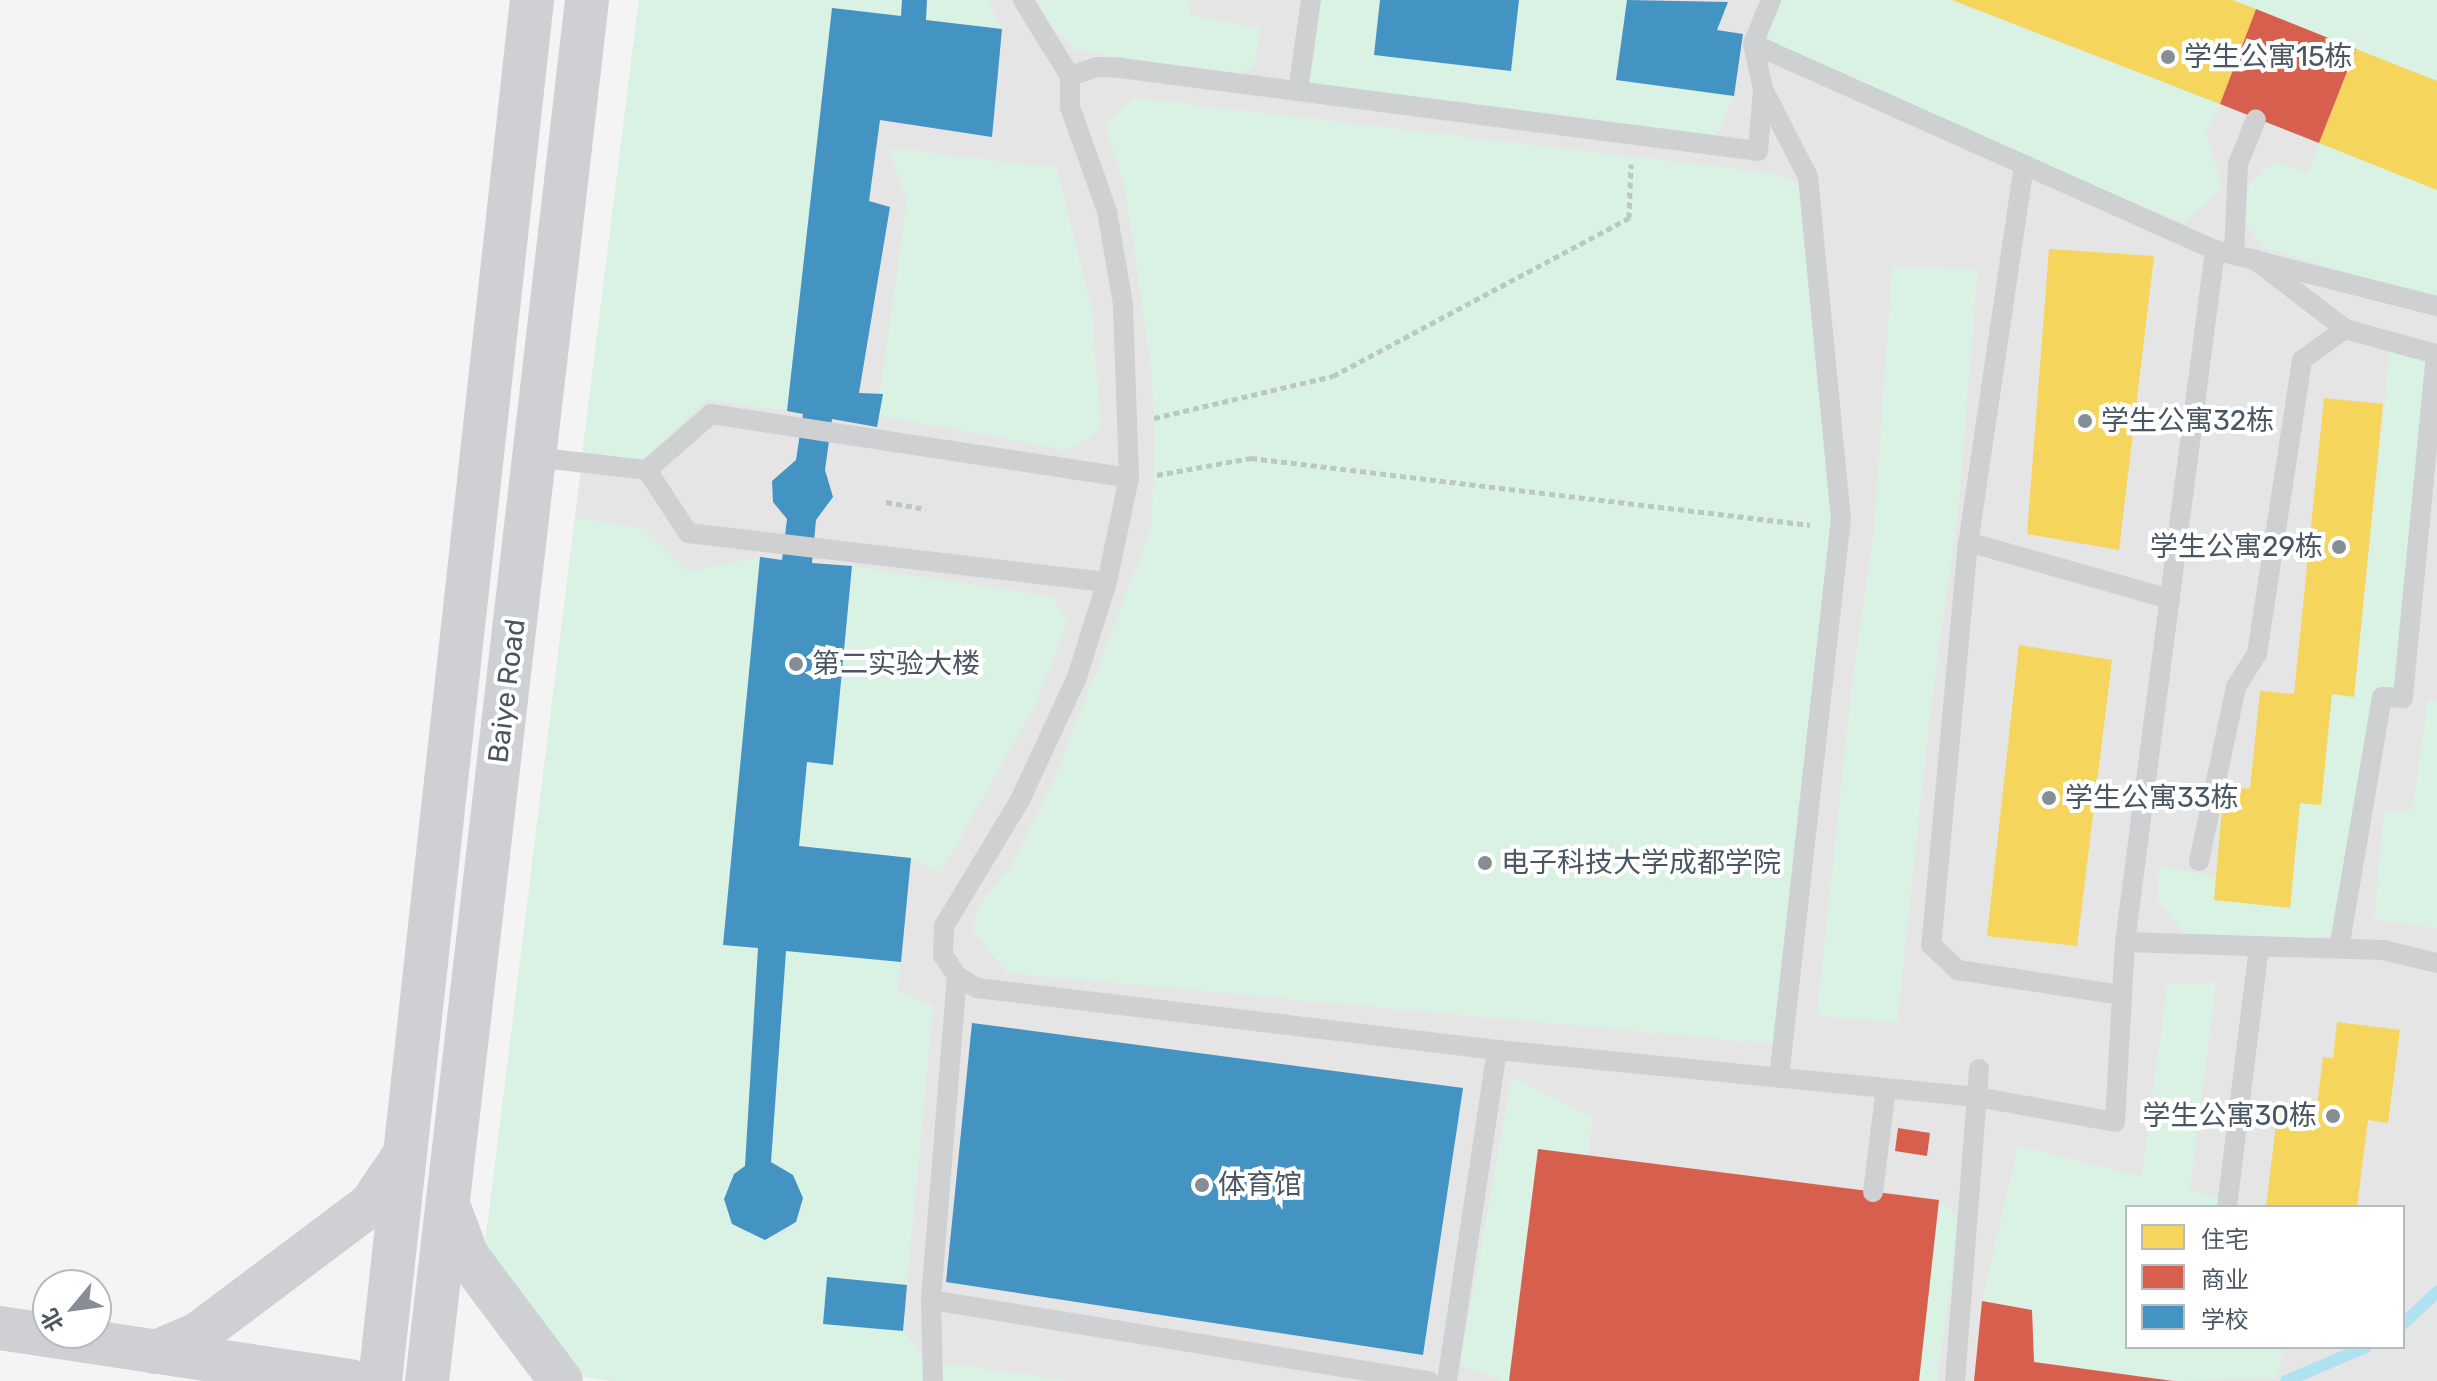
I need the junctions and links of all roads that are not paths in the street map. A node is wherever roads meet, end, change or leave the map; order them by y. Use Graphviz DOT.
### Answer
graph roads {
  1 [pos="532,0"];
  2 [pos="587,0"];
  3 [pos="1023,0"];
  4 [pos="1311,0"];
  5 [pos="1771,0"];
  6 [pos="1753,44"];
  7 [pos="1070,76"];
  8 [pos="1763,89"];
  9 [pos="1298,91"];
  10 [pos="2256,119"];
  11 [pos="2024,165"];
  12 [pos="2235,255"];
  13 [pos="2437,306"];
  14 [pos="2345,329"];
  15 [pos="534,457"];
  16 [pos="647,470"];
  17 [pos="1129,478"];
  18 [pos="1968,542"];
  19 [pos="1107,582"];
  20 [pos="2170,599"];
  21 [pos="2199,861"];
  22 [pos="2125,942"];
  23 [pos="2259,947"];
  24 [pos="2339,948"];
  25 [pos="2437,963"];
  26 [pos="957,976"];
  27 [pos="2122,995"];
  28 [pos="1497,1050"];
  29 [pos="1979,1069"];
  30 [pos="1779,1078"];
  31 [pos="1886,1088"];
  32 [pos="1977,1097"];
  33 [pos="407,1152"];
  34 [pos="1873,1192"];
  35 [pos="448,1203"];
  36 [pos="2227,1205"];
  37 [pos="931,1300"];
  38 [pos="0,1328"];
  39 [pos="156,1352"];
  40 [pos="350,1381"];
  41 [pos="380,1381"];
  42 [pos="427,1381"];
  43 [pos="561,1381"];
  44 [pos="933,1381"];
  45 [pos="1428,1381"];
  46 [pos="1447,1381"];
  47 [pos="1955,1381"];
  1 -- 33 [label="street, Baiye Road"];
  2 -- 15 [label="street, Baiye Road"];
  3 -- 7 [label="lane"];
  4 -- 9 [label="lane"];
  5 -- 6 [label="lane"];
  6 -- 8 [label="lane"];
  6 -- 11 [label="lane"];
  7 -- 9 [label="lane"];
  7 -- 17 [label="lane"];
  8 -- 9 [label="lane"];
  8 -- 30 [label="lane"];
  10 -- 12 [label="lane"];
  11 -- 12 [label="lane"];
  11 -- 18 [label="lane"];
  12 -- 13 [label="lane"];
  12 -- 14 [label="lane"];
  12 -- 20 [label="lane"];
  14 -- 21 [label="lane"];
  14 -- 24 [label="lane"];
  15 -- 16 [label="lane"];
  15 -- 35 [label="street, Baiye Road"];
  16 -- 17 [label="lane"];
  16 -- 19 [label="lane"];
  17 -- 19 [label="lane"];
  18 -- 20 [label="lane"];
  18 -- 27 [label="lane"];
  19 -- 26 [label="lane"];
  20 -- 22 [label="lane"];
  22 -- 23 [label="lane"];
  22 -- 27 [label="lane"];
  23 -- 24 [label="lane"];
  23 -- 36 [label="lane"];
  24 -- 25 [label="lane"];
  26 -- 28 [label="lane"];
  26 -- 37 [label="lane"];
  27 -- 32 [label="lane"];
  28 -- 30 [label="lane"];
  28 -- 46 [label="lane"];
  29 -- 32 [label="lane"];
  30 -- 31 [label="lane"];
  31 -- 32 [label="lane"];
  31 -- 34 [label="lane"];
  32 -- 47 [label="lane"];
  33 -- 39 [label="street"];
  33 -- 41 [label="street, Baiye Road"];
  35 -- 42 [label="street, Baiye Road"];
  35 -- 43 [label="street"];
  37 -- 44 [label="lane"];
  37 -- 45 [label="lane"];
  38 -- 39 [label="street"];
  39 -- 40 [label="street"];
}
